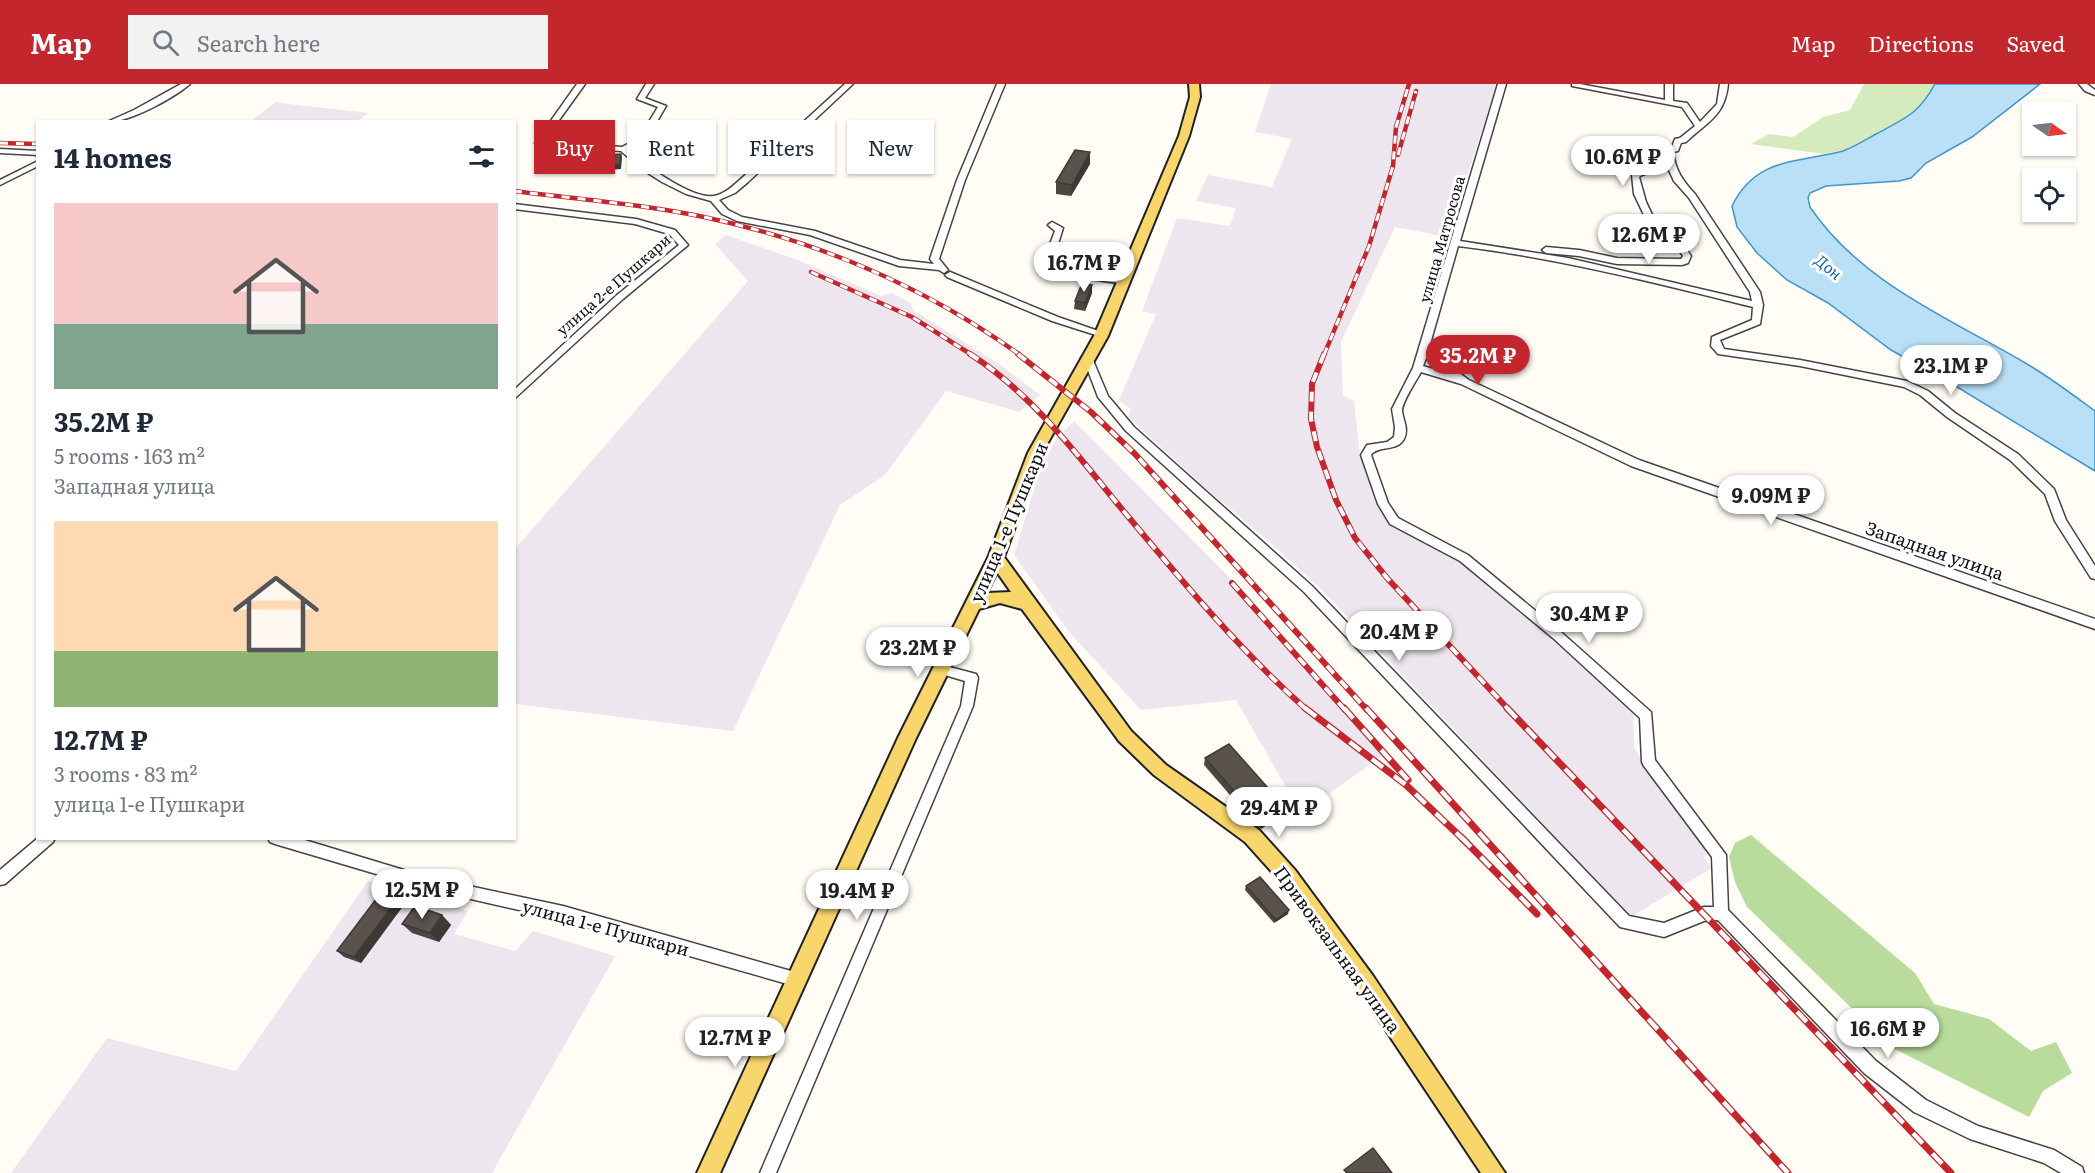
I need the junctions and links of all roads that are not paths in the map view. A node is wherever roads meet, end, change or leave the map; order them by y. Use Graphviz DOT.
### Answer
graph roads {
  1 [pos="186,84"];
  2 [pos="581,84"];
  3 [pos="651,84"];
  4 [pos="849,84"];
  5 [pos="1001,84"];
  6 [pos="1194,84"];
  7 [pos="1502,84"];
  8 [pos="1576,84"];
  9 [pos="1669,84"];
  10 [pos="1724,84"];
  11 [pos="2083,84"];
  12 [pos="2095,93"];
  13 [pos="1670,103"];
  14 [pos="116,120"];
  15 [pos="1699,126"];
  16 [pos="623,148"];
  17 [pos="0,151"];
  18 [pos="36,153"];
  19 [pos="1670,163"];
  20 [pos="36,164"];
  21 [pos="0,183"];
  22 [pos="714,199"];
  23 [pos="516,206"];
  24 [pos="1052,225"];
  25 [pos="1661,242"];
  26 [pos="1454,243"];
  27 [pos="1683,249"];
  28 [pos="1524,252"];
  29 [pos="1622,261"];
  30 [pos="1574,262"];
  31 [pos="946,272"];
  32 [pos="1124,281"];
  33 [pos="1758,304"];
  34 [pos="1102,334"];
  35 [pos="1422,351"];
  36 [pos="1089,360"];
  37 [pos="1418,368"];
  38 [pos="1465,382"];
  39 [pos="516,394"];
  40 [pos="996,558"];
  41 [pos="2095,575"];
  42 [pos="973,605"];
  43 [pos="1028,605"];
  44 [pos="2095,624"];
  45 [pos="942,670"];
  46 [pos="46,840"];
  47 [pos="281,840"];
  48 [pos="0,879"];
  49 [pos="1721,913"];
  50 [pos="798,980"];
  51 [pos="708,1173"];
  52 [pos="768,1173"];
  53 [pos="1494,1173"];
  54 [pos="2076,1173"];
  1 -- 14 [label="street"];
  2 -- 16 [label="street"];
  3 -- 16 [label="street"];
  4 -- 22 [label="street"];
  5 -- 31 [label="street"];
  6 -- 32 [label="main road, улица 1-е Пушкари"];
  7 -- 26 [label="street, улица Матросова"];
  8 -- 13 [label="street"];
  9 -- 13 [label="street"];
  10 -- 15 [label="street"];
  11 -- 12 [label="street"];
  13 -- 15 [label="street"];
  15 -- 19 [label="street"];
  16 -- 22 [label="street"];
  17 -- 18 [label="street"];
  19 -- 25 [label="street"];
  19 -- 33 [label="street"];
  20 -- 21 [label="street"];
  22 -- 31 [label="street"];
  23 -- 39 [label="street, улица 2-е Пушкари"];
  24 -- 32 [label="street"];
  26 -- 28 [label="street"];
  26 -- 35 [label="street, улица Матросова"];
  27 -- 29 [label="street"];
  28 -- 29 [label="street"];
  28 -- 30 [label="street"];
  29 -- 30 [label="street"];
  30 -- 33 [label="street"];
  31 -- 34 [label="street"];
  32 -- 34 [label="main road, улица 1-е Пушкари"];
  33 -- 41 [label="street"];
  34 -- 36 [label="main road, улица 1-е Пушкари"];
  35 -- 37 [label="street, улица Матросова"];
  35 -- 38 [label="street"];
  36 -- 40 [label="main road, улица 1-е Пушкари"];
  36 -- 49 [label="street"];
  37 -- 38 [label="street"];
  37 -- 49 [label="street, улица Матросова"];
  38 -- 44 [label="street, Западная улица"];
  40 -- 42 [label="main road, улица 1-е Пушкари"];
  40 -- 43 [label="main road, Привокзальная улица"];
  42 -- 43 [label="main road"];
  42 -- 45 [label="main road, улица 1-е Пушкари"];
  43 -- 53 [label="main road, Привокзальная улица"];
  45 -- 50 [label="main road, улица 1-е Пушкари"];
  45 -- 52 [label="street"];
  46 -- 48 [label="street"];
  47 -- 50 [label="street, улица 1-е Пушкари"];
  49 -- 54 [label="street"];
  50 -- 51 [label="main road, улица 1-е Пушкари"];
}
